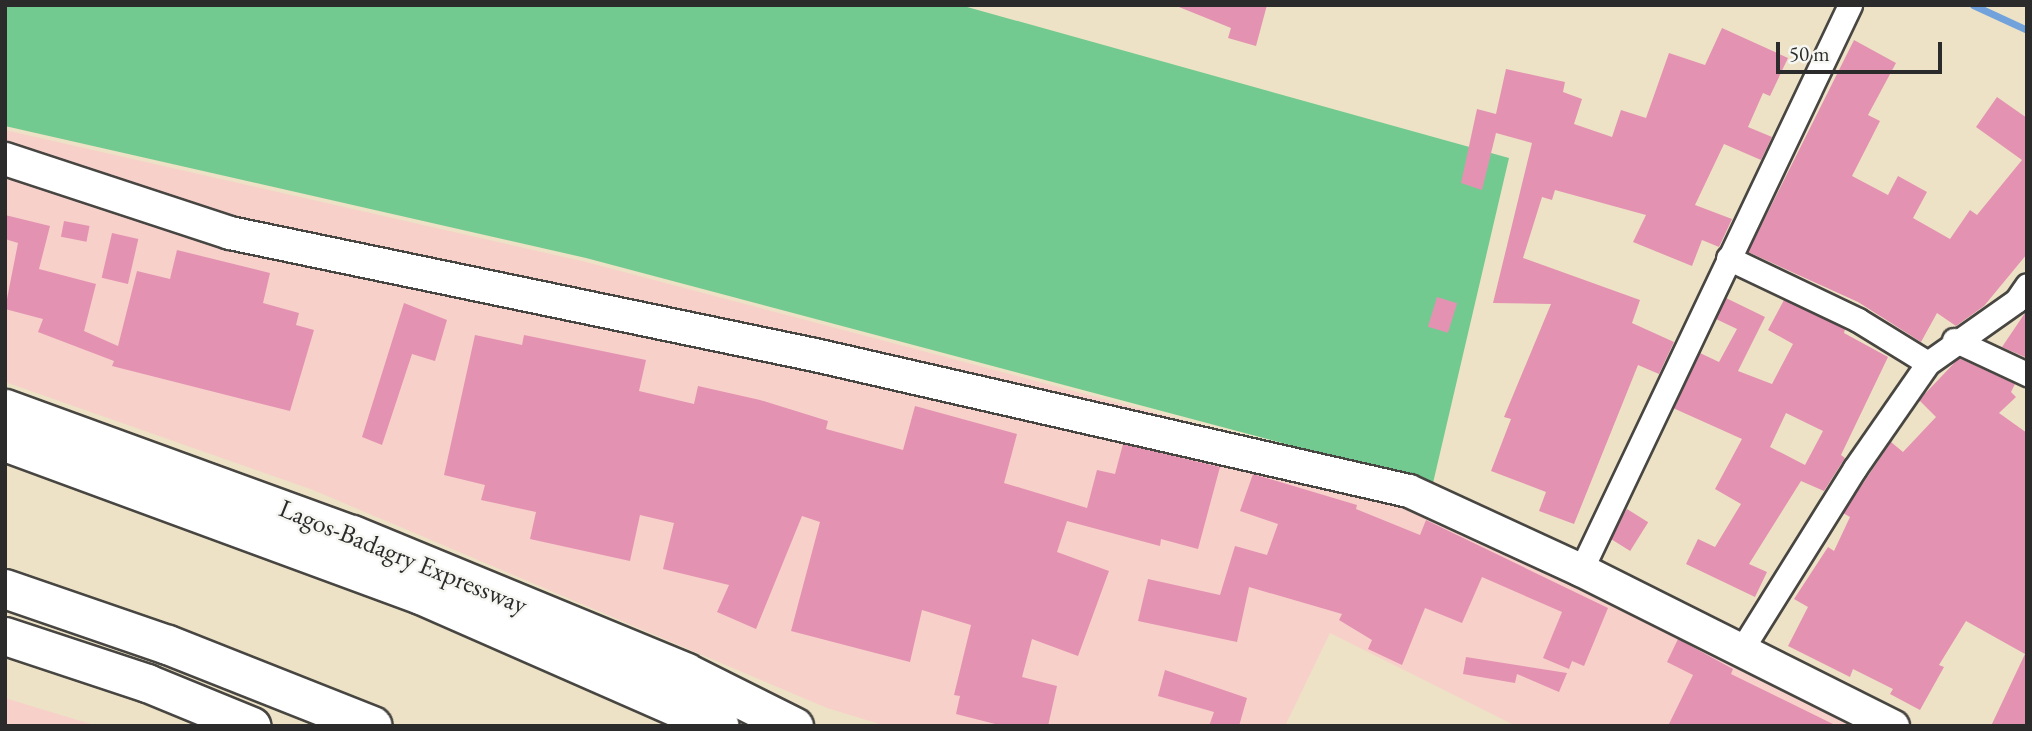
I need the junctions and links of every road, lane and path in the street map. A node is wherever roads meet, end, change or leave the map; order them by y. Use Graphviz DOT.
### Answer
graph roads {
  1 [pos="1850,5"];
  2 [pos="5,159"];
  3 [pos="1728,258"];
  4 [pos="2027,285"];
  5 [pos="1954,340"];
  6 [pos="1928,363"];
  7 [pos="2027,374"];
  8 [pos="5,408"];
  9 [pos="5,442"];
  10 [pos="1581,570"];
  11 [pos="5,589"];
  12 [pos="5,636"];
  13 [pos="1740,652"];
  14 [pos="252,726"];
  15 [pos="373,726"];
  16 [pos="720,726"];
  17 [pos="794,726"];
  18 [pos="1893,726"];
  1 -- 3 [label="street"];
  2 -- 10 [label="main road"];
  3 -- 6 [label="street"];
  3 -- 10 [label="street"];
  4 -- 5 [label="street"];
  5 -- 6 [label="street"];
  5 -- 7 [label="street"];
  6 -- 13 [label="street"];
  8 -- 17 [label="main road, Lagos-Badagry Expressway"];
  9 -- 16 [label="highway, Lagos-Badagry Expressway"];
  10 -- 13 [label="main road"];
  11 -- 15 [label="highway"];
  12 -- 14 [label="main road"];
  13 -- 18 [label="main road"];
}
